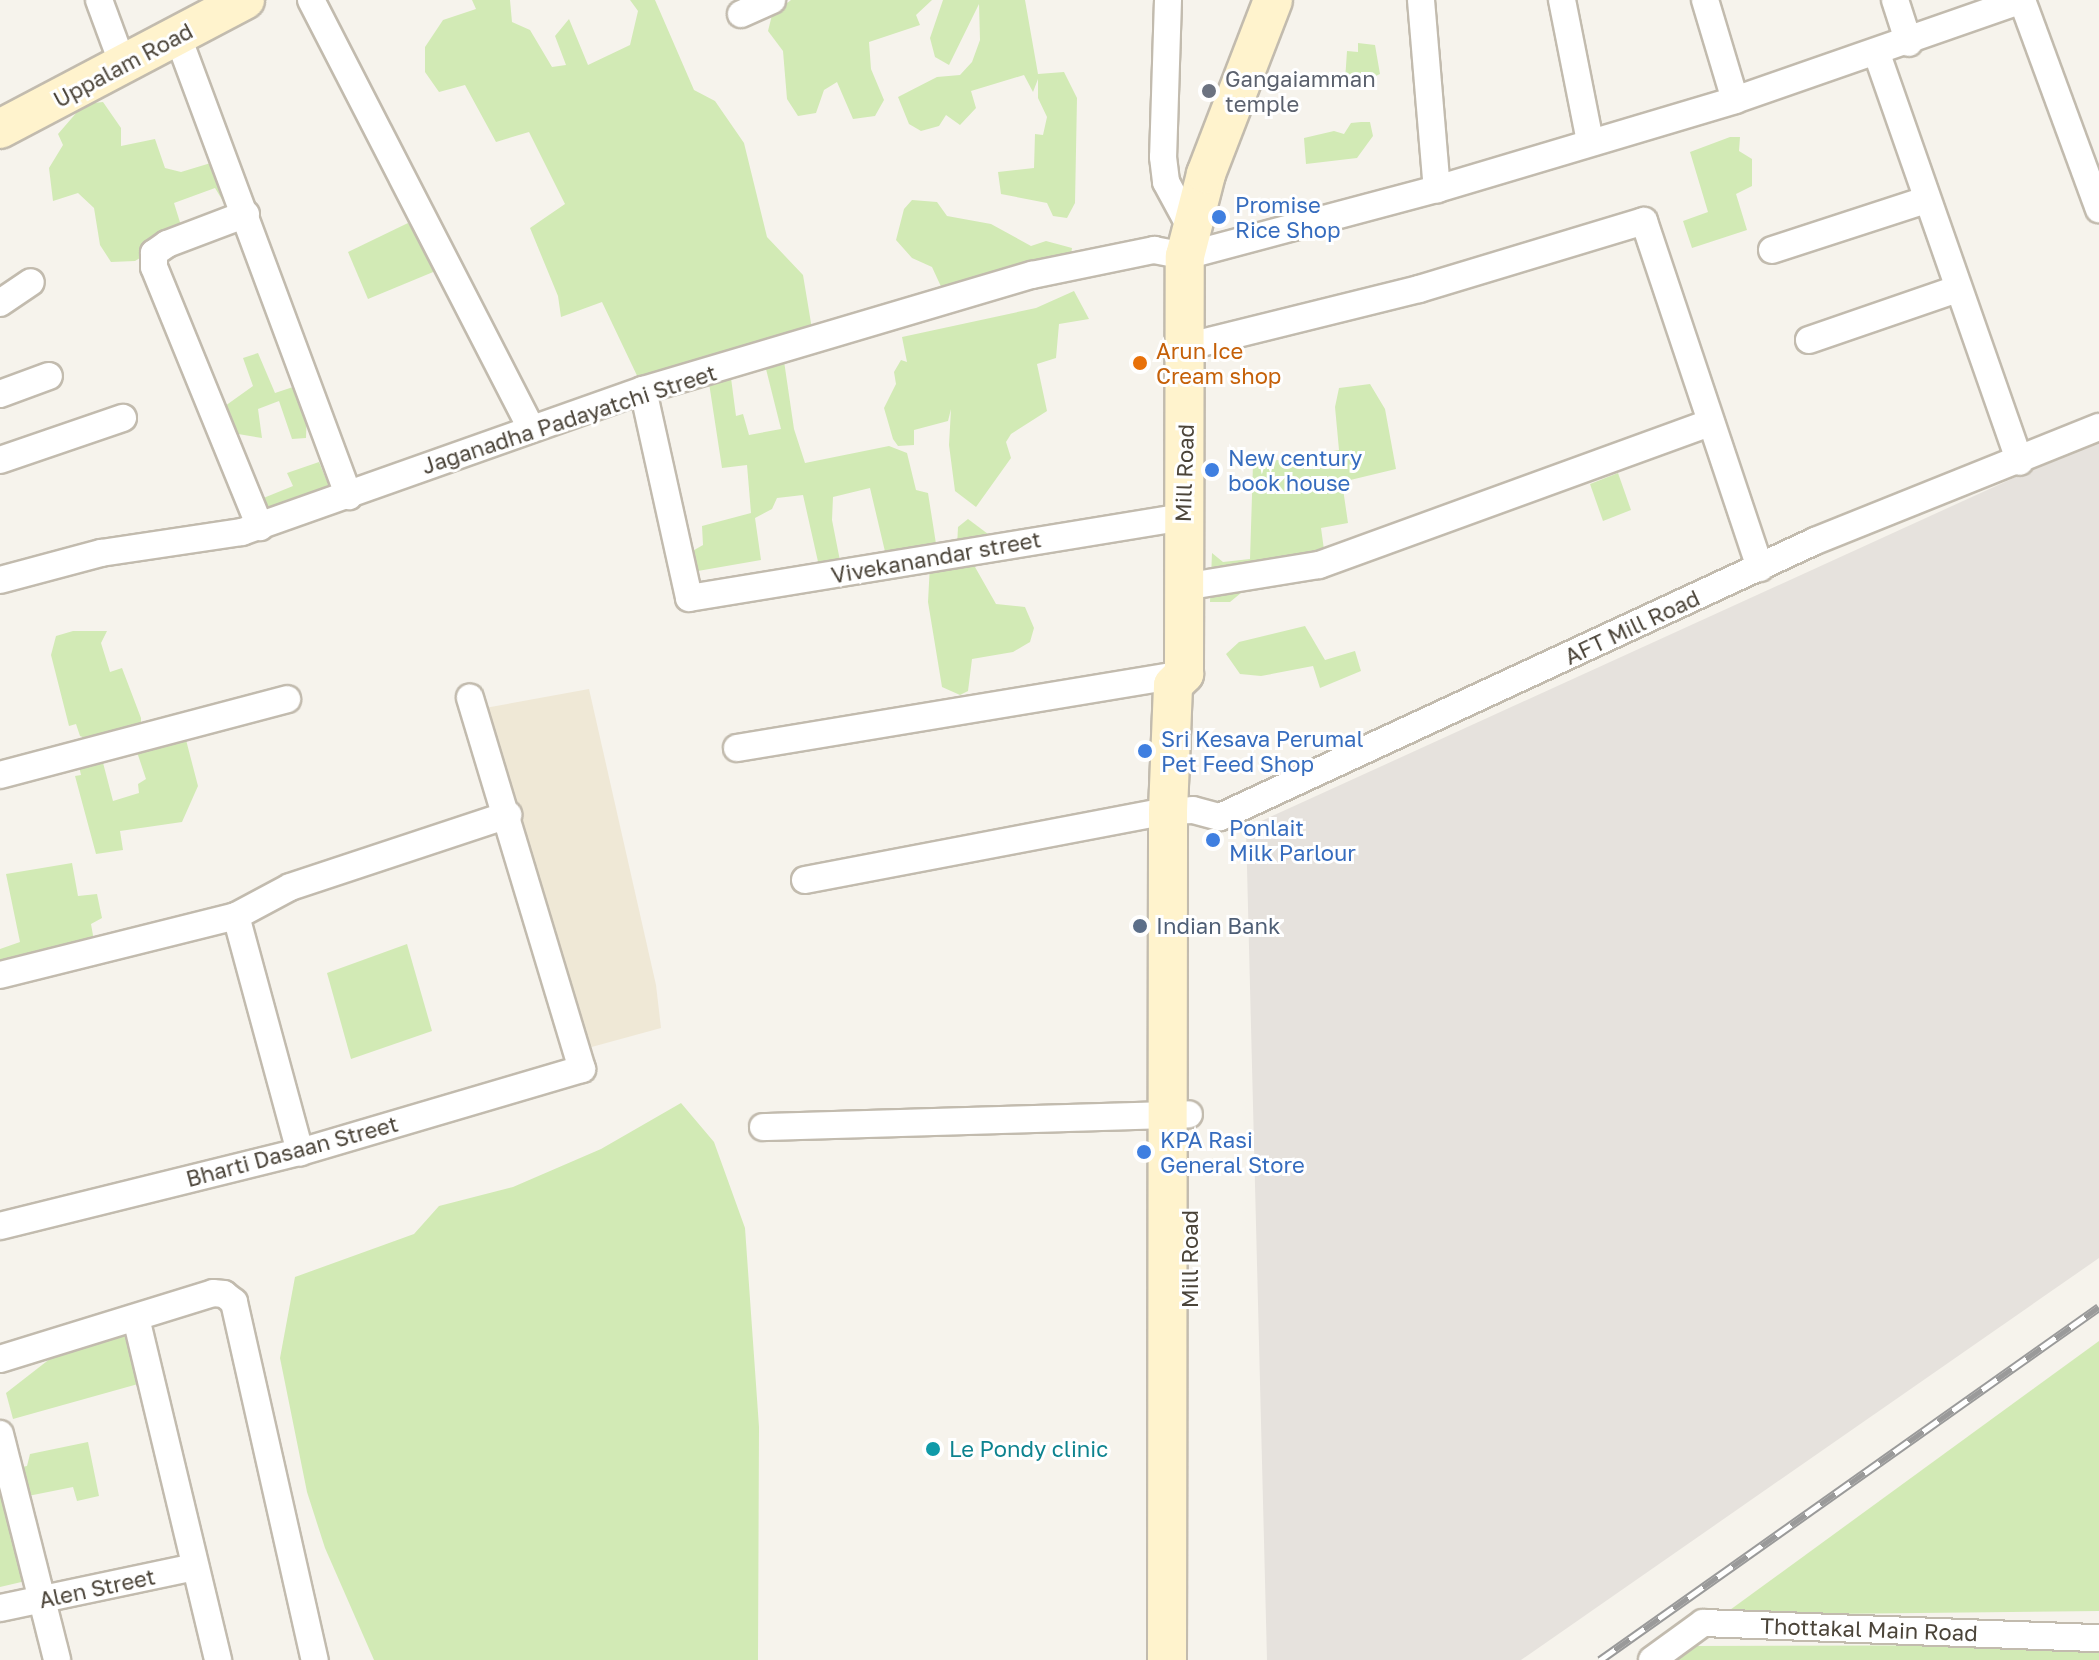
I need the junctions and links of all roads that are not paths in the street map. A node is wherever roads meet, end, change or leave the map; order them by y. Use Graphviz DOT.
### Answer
graph roads {
  1 [pos="99,0"];
  2 [pos="245,0"];
  3 [pos="311,0"];
  4 [pos="772,0"];
  5 [pos="1168,0"];
  6 [pos="1273,0"];
  7 [pos="1421,0"];
  8 [pos="1562,0"];
  9 [pos="1705,0"];
  10 [pos="1895,0"];
  11 [pos="2022,0"];
  12 [pos="741,14"];
  13 [pos="178,37"];
  14 [pos="1909,43"];
  15 [pos="1877,54"];
  16 [pos="123,65"];
  17 [pos="1735,100"];
  18 [pos="0,129"];
  19 [pos="1590,141"];
  20 [pos="1437,189"];
  21 [pos="1926,200"];
  22 [pos="2099,209"];
  23 [pos="246,214"];
  24 [pos="1189,243"];
  25 [pos="1772,250"];
  26 [pos="31,282"];
  27 [pos="1957,289"];
  28 [pos="0,303"];
  29 [pos="1809,340"];
  30 [pos="1189,346"];
  31 [pos="49,376"];
  32 [pos="643,390"];
  33 [pos="0,394"];
  34 [pos="123,418"];
  35 [pos="1711,422"];
  36 [pos="2099,427"];
  37 [pos="531,428"];
  38 [pos="0,460"];
  39 [pos="2020,462"];
  40 [pos="349,496"];
  41 [pos="1182,517"];
  42 [pos="260,527"];
  43 [pos="1760,568"];
  44 [pos="0,580"];
  45 [pos="1184,587"];
  46 [pos="1184,674"];
  47 [pos="470,697"];
  48 [pos="287,699"];
  49 [pos="737,748"];
  50 [pos="0,775"];
  51 [pos="1180,810"];
  52 [pos="508,815"];
  53 [pos="805,880"];
  54 [pos="236,916"];
  55 [pos="0,975"];
  56 [pos="1178,1114"];
  57 [pos="763,1127"];
  58 [pos="300,1152"];
  59 [pos="0,1226"];
  60 [pos="136,1318"];
  61 [pos="0,1359"];
  62 [pos="0,1434"];
  63 [pos="194,1567"];
  64 [pos="41,1600"];
  65 [pos="0,1608"];
  66 [pos="2099,1638"];
  67 [pos="57,1660"];
  68 [pos="218,1660"];
  69 [pos="315,1660"];
  70 [pos="1167,1660"];
  71 [pos="1191,1660"];
  72 [pos="1652,1660"];
  1 -- 16 [label="street"];
  2 -- 13 [label="main road, Uppalam Road"];
  3 -- 37 [label="street"];
  4 -- 12 [label="street"];
  5 -- 24 [label="street"];
  6 -- 24 [label="main road, Mill Road"];
  7 -- 20 [label="street"];
  8 -- 19 [label="street"];
  9 -- 17 [label="street"];
  10 -- 14 [label="street"];
  11 -- 14 [label="street"];
  11 -- 22 [label="street"];
  13 -- 16 [label="main road, Uppalam Road"];
  13 -- 23 [label="street"];
  14 -- 15 [label="street"];
  15 -- 17 [label="street"];
  15 -- 21 [label="street"];
  16 -- 18 [label="main road, Uppalam Road"];
  17 -- 19 [label="street"];
  19 -- 20 [label="street"];
  20 -- 24 [label="street"];
  21 -- 25 [label="street"];
  21 -- 27 [label="street"];
  23 -- 40 [label="street"];
  23 -- 42 [label="street"];
  24 -- 30 [label="main road, Mill Road"];
  24 -- 32 [label="street, Jaganadha Padayatchi Street"];
  26 -- 28 [label="street"];
  27 -- 29 [label="street"];
  27 -- 39 [label="street"];
  30 -- 35 [label="street"];
  30 -- 41 [label="main road, Mill Road"];
  31 -- 33 [label="street"];
  32 -- 37 [label="street, Jaganadha Padayatchi Street"];
  32 -- 41 [label="street, Vivekanandar street"];
  34 -- 38 [label="street"];
  35 -- 43 [label="street"];
  35 -- 45 [label="street"];
  36 -- 39 [label="street, AFT Mill Road"];
  37 -- 40 [label="street, Jaganadha Padayatchi Street"];
  39 -- 43 [label="street, AFT Mill Road"];
  40 -- 42 [label="street, Jaganadha Padayatchi Street"];
  41 -- 45 [label="main road, Mill Road"];
  42 -- 44 [label="street, Jaganadha Padayatchi Street"];
  43 -- 51 [label="street, AFT Mill Road"];
  45 -- 46 [label="main road, Mill Road"];
  46 -- 49 [label="street"];
  46 -- 51 [label="main road, Mill Road"];
  47 -- 52 [label="street"];
  48 -- 50 [label="street"];
  51 -- 53 [label="street, AFT Mill Road"];
  51 -- 56 [label="main road, Mill Road"];
  52 -- 54 [label="street"];
  52 -- 58 [label="street, Bharti Dasaan Street"];
  54 -- 55 [label="street"];
  54 -- 58 [label="street"];
  56 -- 57 [label="street"];
  56 -- 70 [label="main road, Mill Road"];
  56 -- 71 [label="main road, Mill Road"];
  58 -- 59 [label="street, Bharti Dasaan Street"];
  60 -- 61 [label="street"];
  60 -- 63 [label="street"];
  60 -- 69 [label="street"];
  62 -- 64 [label="street"];
  63 -- 64 [label="street, Alen Street"];
  63 -- 68 [label="street"];
  64 -- 65 [label="street, Alen Street"];
  64 -- 67 [label="street"];
  66 -- 72 [label="street, Thottakal Main Road"];
}
